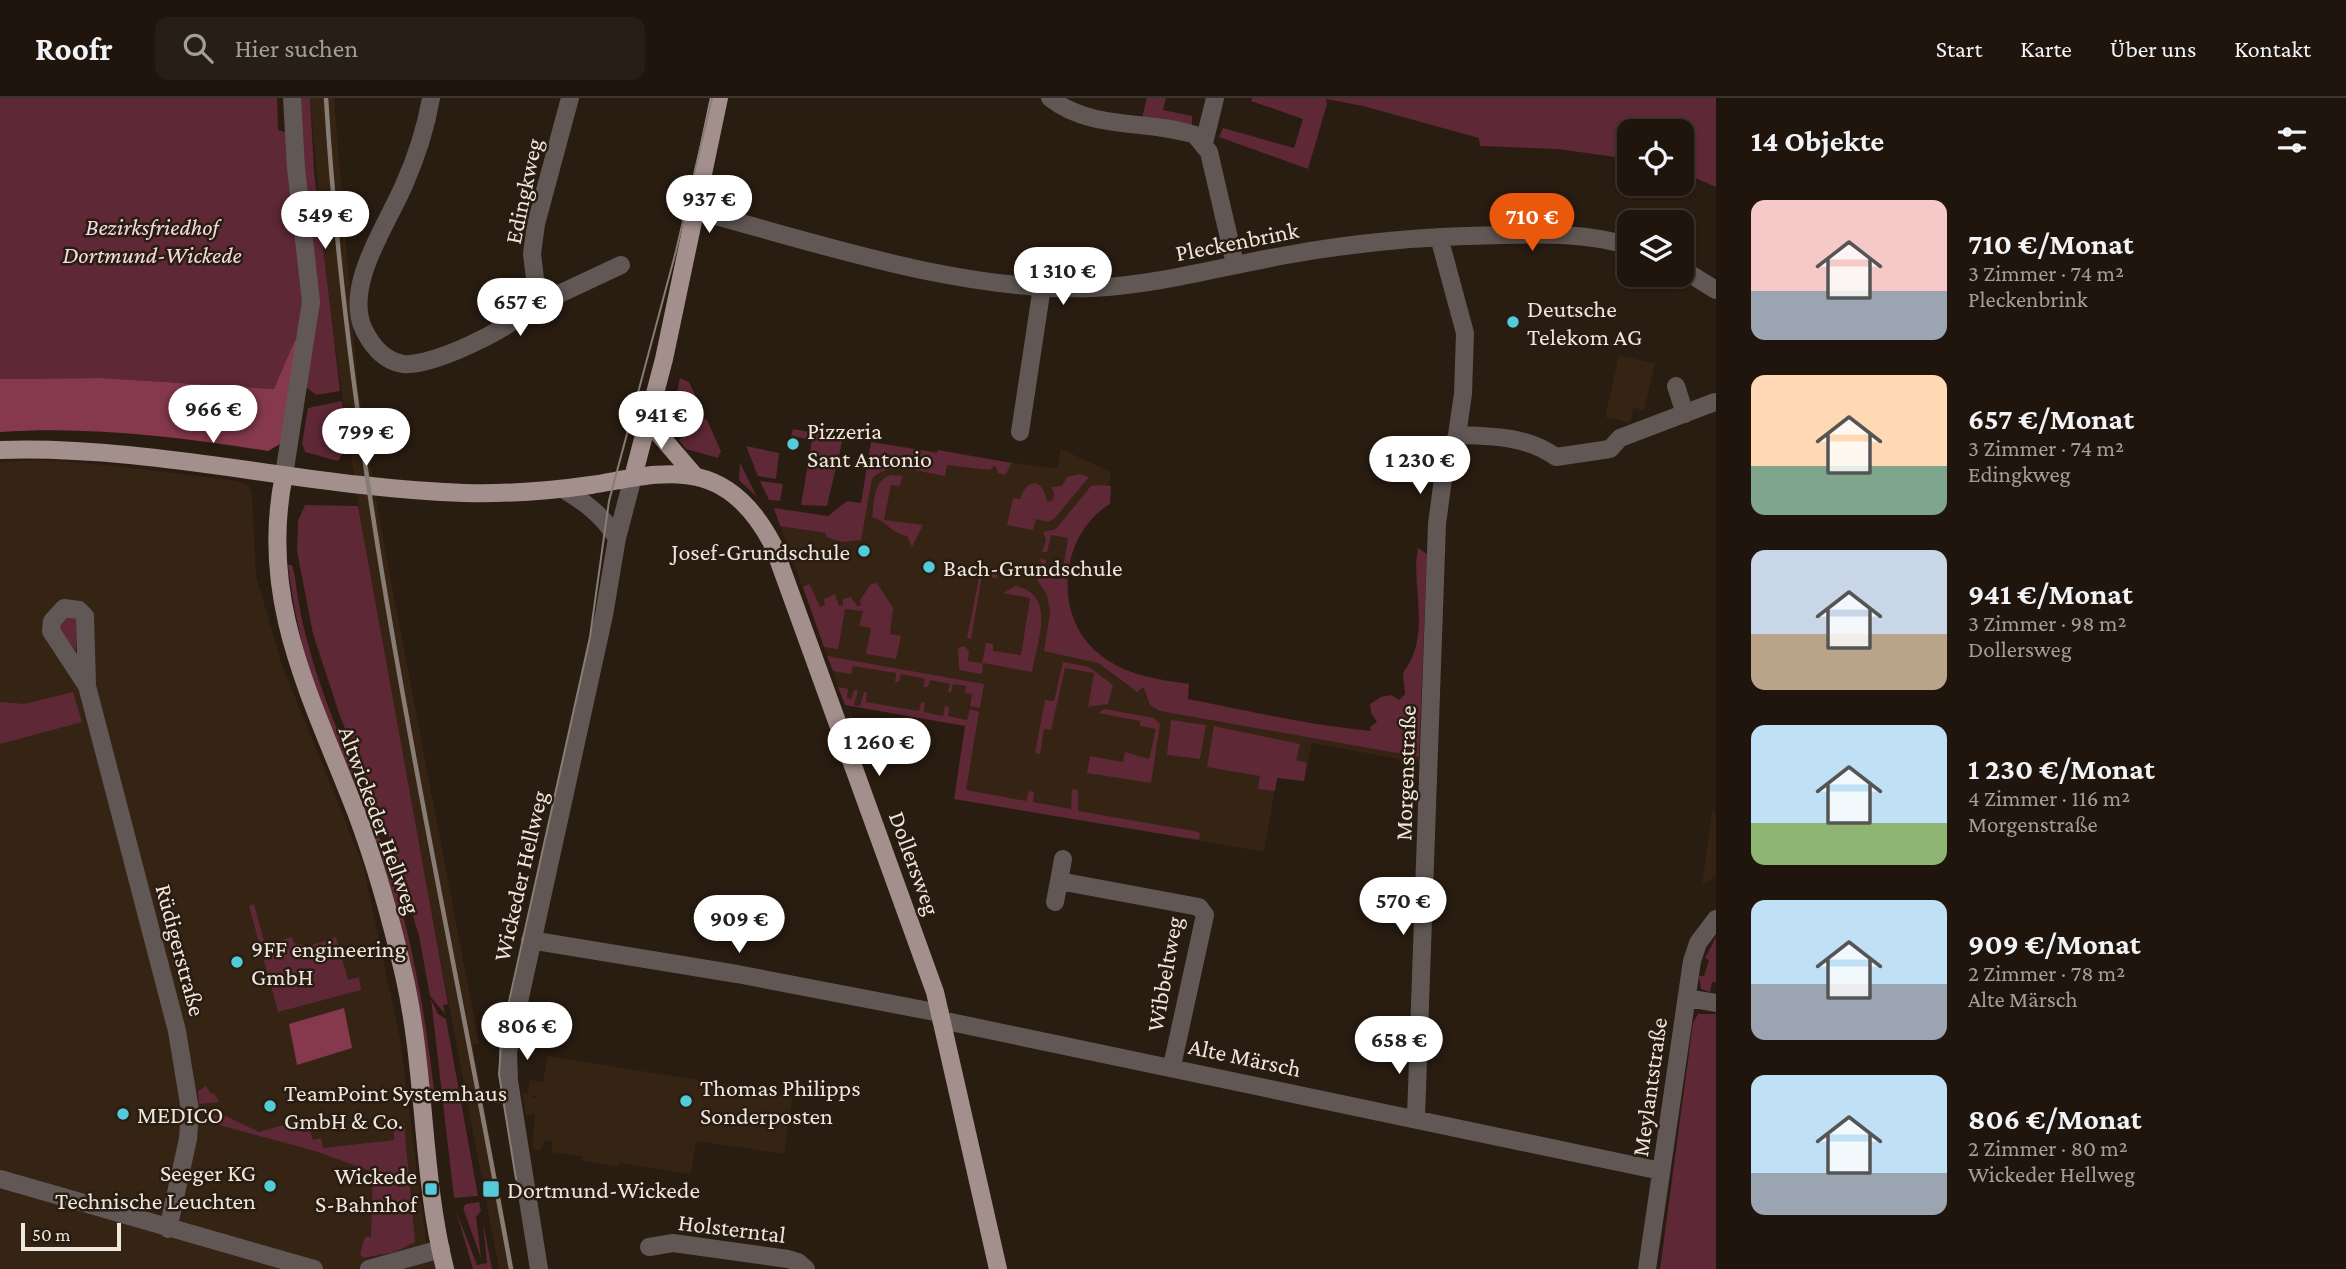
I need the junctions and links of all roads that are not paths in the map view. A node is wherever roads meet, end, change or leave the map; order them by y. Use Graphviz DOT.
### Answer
graph roads {
  1 [pos="292,98"];
  2 [pos="432,98"];
  3 [pos="569,98"];
  4 [pos="719,98"];
  5 [pos="1050,98"];
  6 [pos="1215,98"];
  7 [pos="1204,143"];
  8 [pos="694,210"];
  9 [pos="1439,237"];
  10 [pos="1617,244"];
  11 [pos="1235,264"];
  12 [pos="621,265"];
  13 [pos="1694,276"];
  14 [pos="1042,287"];
  15 [pos="1716,290"];
  16 [pos="537,295"];
  17 [pos="1676,386"];
  18 [pos="1715,402"];
  19 [pos="651,414"];
  20 [pos="1685,414"];
  21 [pos="1020,432"];
  22 [pos="1457,435"];
  23 [pos="0,450"];
  24 [pos="285,475"];
  25 [pos="695,476"];
  26 [pos="633,477"];
  27 [pos="563,489"];
  28 [pos="617,538"];
  29 [pos="86,686"];
  30 [pos="1063,859"];
  31 [pos="1059,881"];
  32 [pos="1055,902"];
  33 [pos="1716,919"];
  34 [pos="530,940"];
  35 [pos="1687,998"];
  36 [pos="1716,1003"];
  37 [pos="941,1016"];
  38 [pos="1172,1066"];
  39 [pos="1416,1117"];
  40 [pos="1661,1171"];
  41 [pos="0,1179"];
  42 [pos="168,1229"];
  43 [pos="649,1247"];
  44 [pos="440,1250"];
  45 [pos="314,1269"];
  46 [pos="369,1269"];
  47 [pos="445,1269"];
  48 [pos="539,1269"];
  49 [pos="806,1269"];
  50 [pos="999,1269"];
  51 [pos="1647,1269"];
  1 -- 24 [label="street"];
  2 -- 16 [label="street"];
  3 -- 16 [label="street, Edingkweg"];
  4 -- 8 [label="main road, Wickeder Hellweg"];
  5 -- 7 [label="street"];
  6 -- 7 [label="street"];
  7 -- 11 [label="street"];
  8 -- 14 [label="street, Pleckenbrink"];
  8 -- 19 [label="main road, Wickeder Hellweg"];
  9 -- 10 [label="street, Pleckenbrink"];
  9 -- 11 [label="street, Pleckenbrink"];
  9 -- 22 [label="street, Morgenstraße"];
  11 -- 14 [label="street, Pleckenbrink"];
  12 -- 16 [label="street"];
  13 -- 15 [label="street"];
  14 -- 21 [label="street"];
  17 -- 20 [label="street"];
  18 -- 20 [label="street"];
  19 -- 25 [label="main road, Dollersweg"];
  19 -- 26 [label="main road, Wickeder Hellweg"];
  20 -- 22 [label="street"];
  22 -- 39 [label="street, Morgenstraße"];
  23 -- 24 [label="main road, Dollersweg"];
  24 -- 27 [label="main road, Dollersweg"];
  24 -- 44 [label="main road, Altwickeder Hellweg"];
  25 -- 26 [label="main road, Dollersweg"];
  25 -- 37 [label="main road, Dollersweg"];
  26 -- 27 [label="main road, Dollersweg"];
  26 -- 28 [label="street, Wickeder Hellweg"];
  27 -- 28 [label="street"];
  28 -- 34 [label="street, Wickeder Hellweg"];
  29 -- 42 [label="street, Rüdigerstraße"];
  30 -- 31 [label="street"];
  31 -- 32 [label="street"];
  31 -- 38 [label="street, Wibbeltweg"];
  33 -- 35 [label="street, Meylantstraße"];
  34 -- 37 [label="street, Alte Märsch"];
  34 -- 48 [label="street, Wickeder Hellweg"];
  35 -- 36 [label="street"];
  35 -- 40 [label="street, Meylantstraße"];
  37 -- 38 [label="street, Alte Märsch"];
  37 -- 50 [label="main road, Dollersweg"];
  38 -- 39 [label="street, Alte Märsch"];
  39 -- 40 [label="street, Alte Märsch"];
  40 -- 51 [label="street, Meylantstraße"];
  41 -- 42 [label="street"];
  42 -- 45 [label="street"];
  43 -- 49 [label="street, Holsterntal"];
  44 -- 46 [label="street"];
  44 -- 47 [label="main road, Altwickeder Hellweg"];
}
